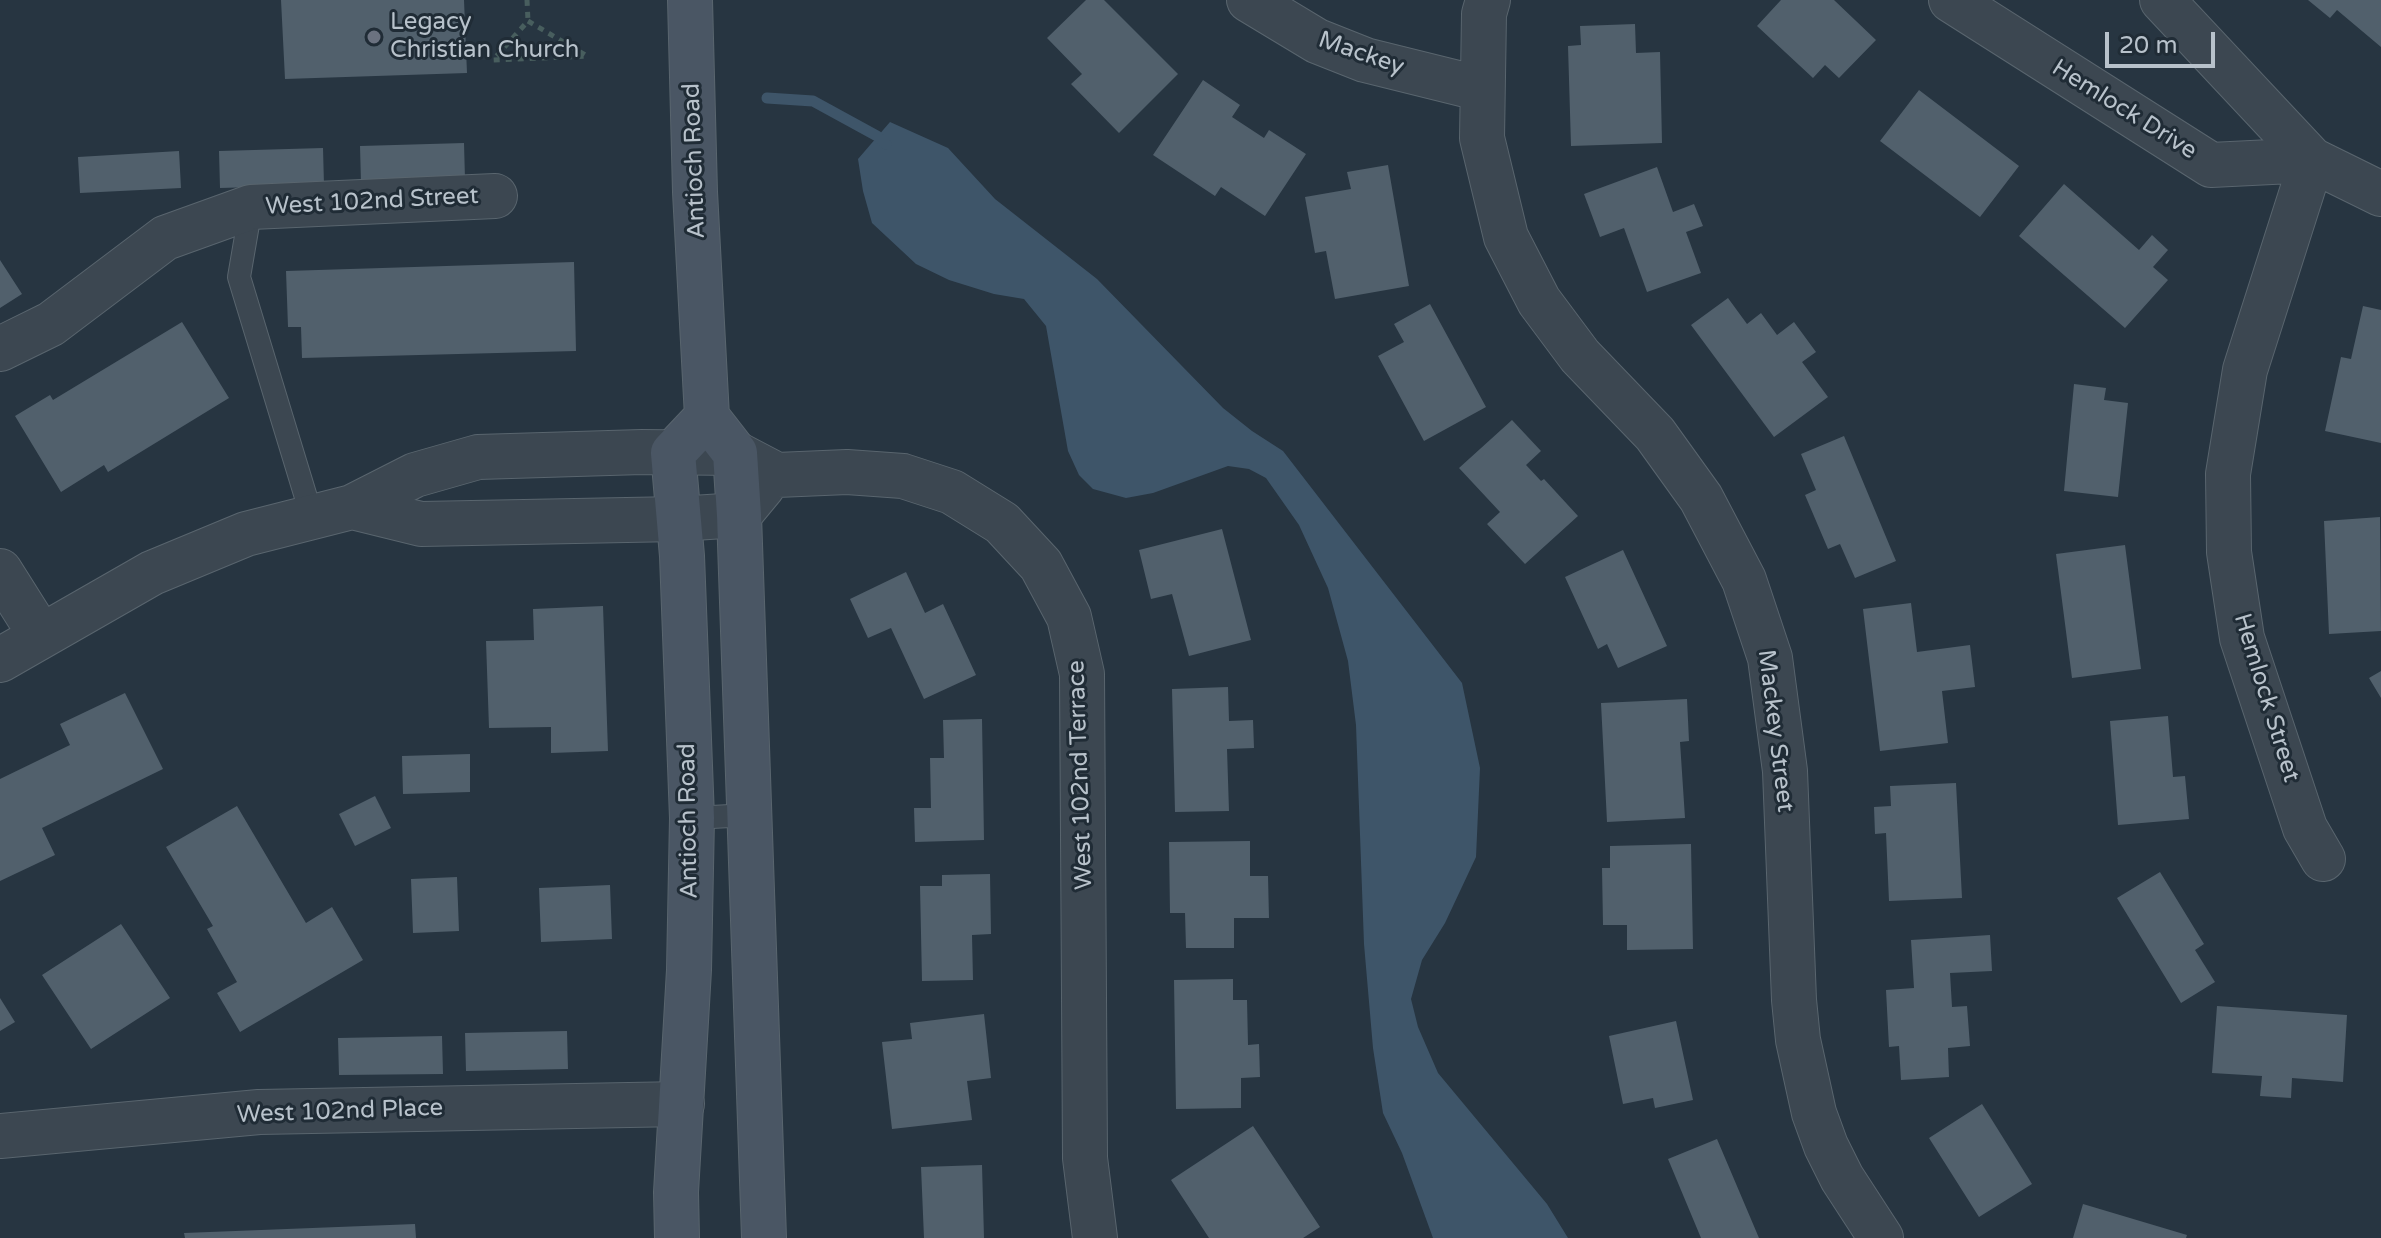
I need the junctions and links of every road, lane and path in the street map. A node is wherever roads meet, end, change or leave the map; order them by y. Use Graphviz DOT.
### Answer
graph roads {
  1 [pos="527,0"];
  2 [pos="690,0"];
  3 [pos="1249,0"];
  4 [pos="1488,0"];
  5 [pos="1951,0"];
  6 [pos="2162,0"];
  7 [pos="528,21"];
  8 [pos="1482,89"];
  9 [pos="2312,160"];
  10 [pos="2381,194"];
  11 [pos="495,196"];
  12 [pos="251,207"];
  13 [pos="0,349"];
  14 [pos="707,417"];
  15 [pos="673,453"];
  16 [pos="735,453"];
  17 [pos="777,475"];
  18 [pos="332,512"];
  19 [pos="739,515"];
  20 [pos="678,519"];
  21 [pos="0,571"];
  22 [pos="41,636"];
  23 [pos="0,660"];
  24 [pos="750,815"];
  25 [pos="692,818"];
  26 [pos="2323,859"];
  27 [pos="682,1104"];
  28 [pos="0,1136"];
  29 [pos="677,1238"];
  30 [pos="764,1238"];
  31 [pos="1095,1238"];
  32 [pos="1881,1238"];
  1 -- 7 [label="path"];
  2 -- 14 [label="main road, Antioch Road"];
  3 -- 8 [label="street, Mackey"];
  4 -- 8 [label="street, Mackey Street"];
  5 -- 9 [label="street, Hemlock Drive"];
  6 -- 9 [label="street, Hemlock Drive"];
  7 -- 7 [label="path"];
  8 -- 32 [label="street, Mackey Street"];
  9 -- 10 [label="street, Hemlock Drive"];
  9 -- 26 [label="street, Hemlock Street"];
  11 -- 12 [label="street, West 102nd Street"];
  12 -- 13 [label="street, West 102nd Street"];
  12 -- 18 [label="lane"];
  14 -- 15 [label="main road"];
  14 -- 16 [label="main road"];
  15 -- 16 [label="street"];
  15 -- 18 [label="street"];
  15 -- 20 [label="main road, Antioch Road"];
  16 -- 17 [label="street"];
  16 -- 19 [label="main road"];
  17 -- 19 [label="street"];
  17 -- 31 [label="street, West 102nd Terrace"];
  18 -- 20 [label="street"];
  18 -- 22 [label="street"];
  19 -- 20 [label="street"];
  19 -- 24 [label="main road"];
  20 -- 25 [label="main road, Antioch Road"];
  21 -- 22 [label="street"];
  22 -- 23 [label="street"];
  24 -- 25 [label="lane"];
  24 -- 30 [label="main road"];
  25 -- 27 [label="main road, Antioch Road"];
  27 -- 28 [label="street, West 102nd Place"];
  27 -- 29 [label="main road, Antioch Road"];
}
